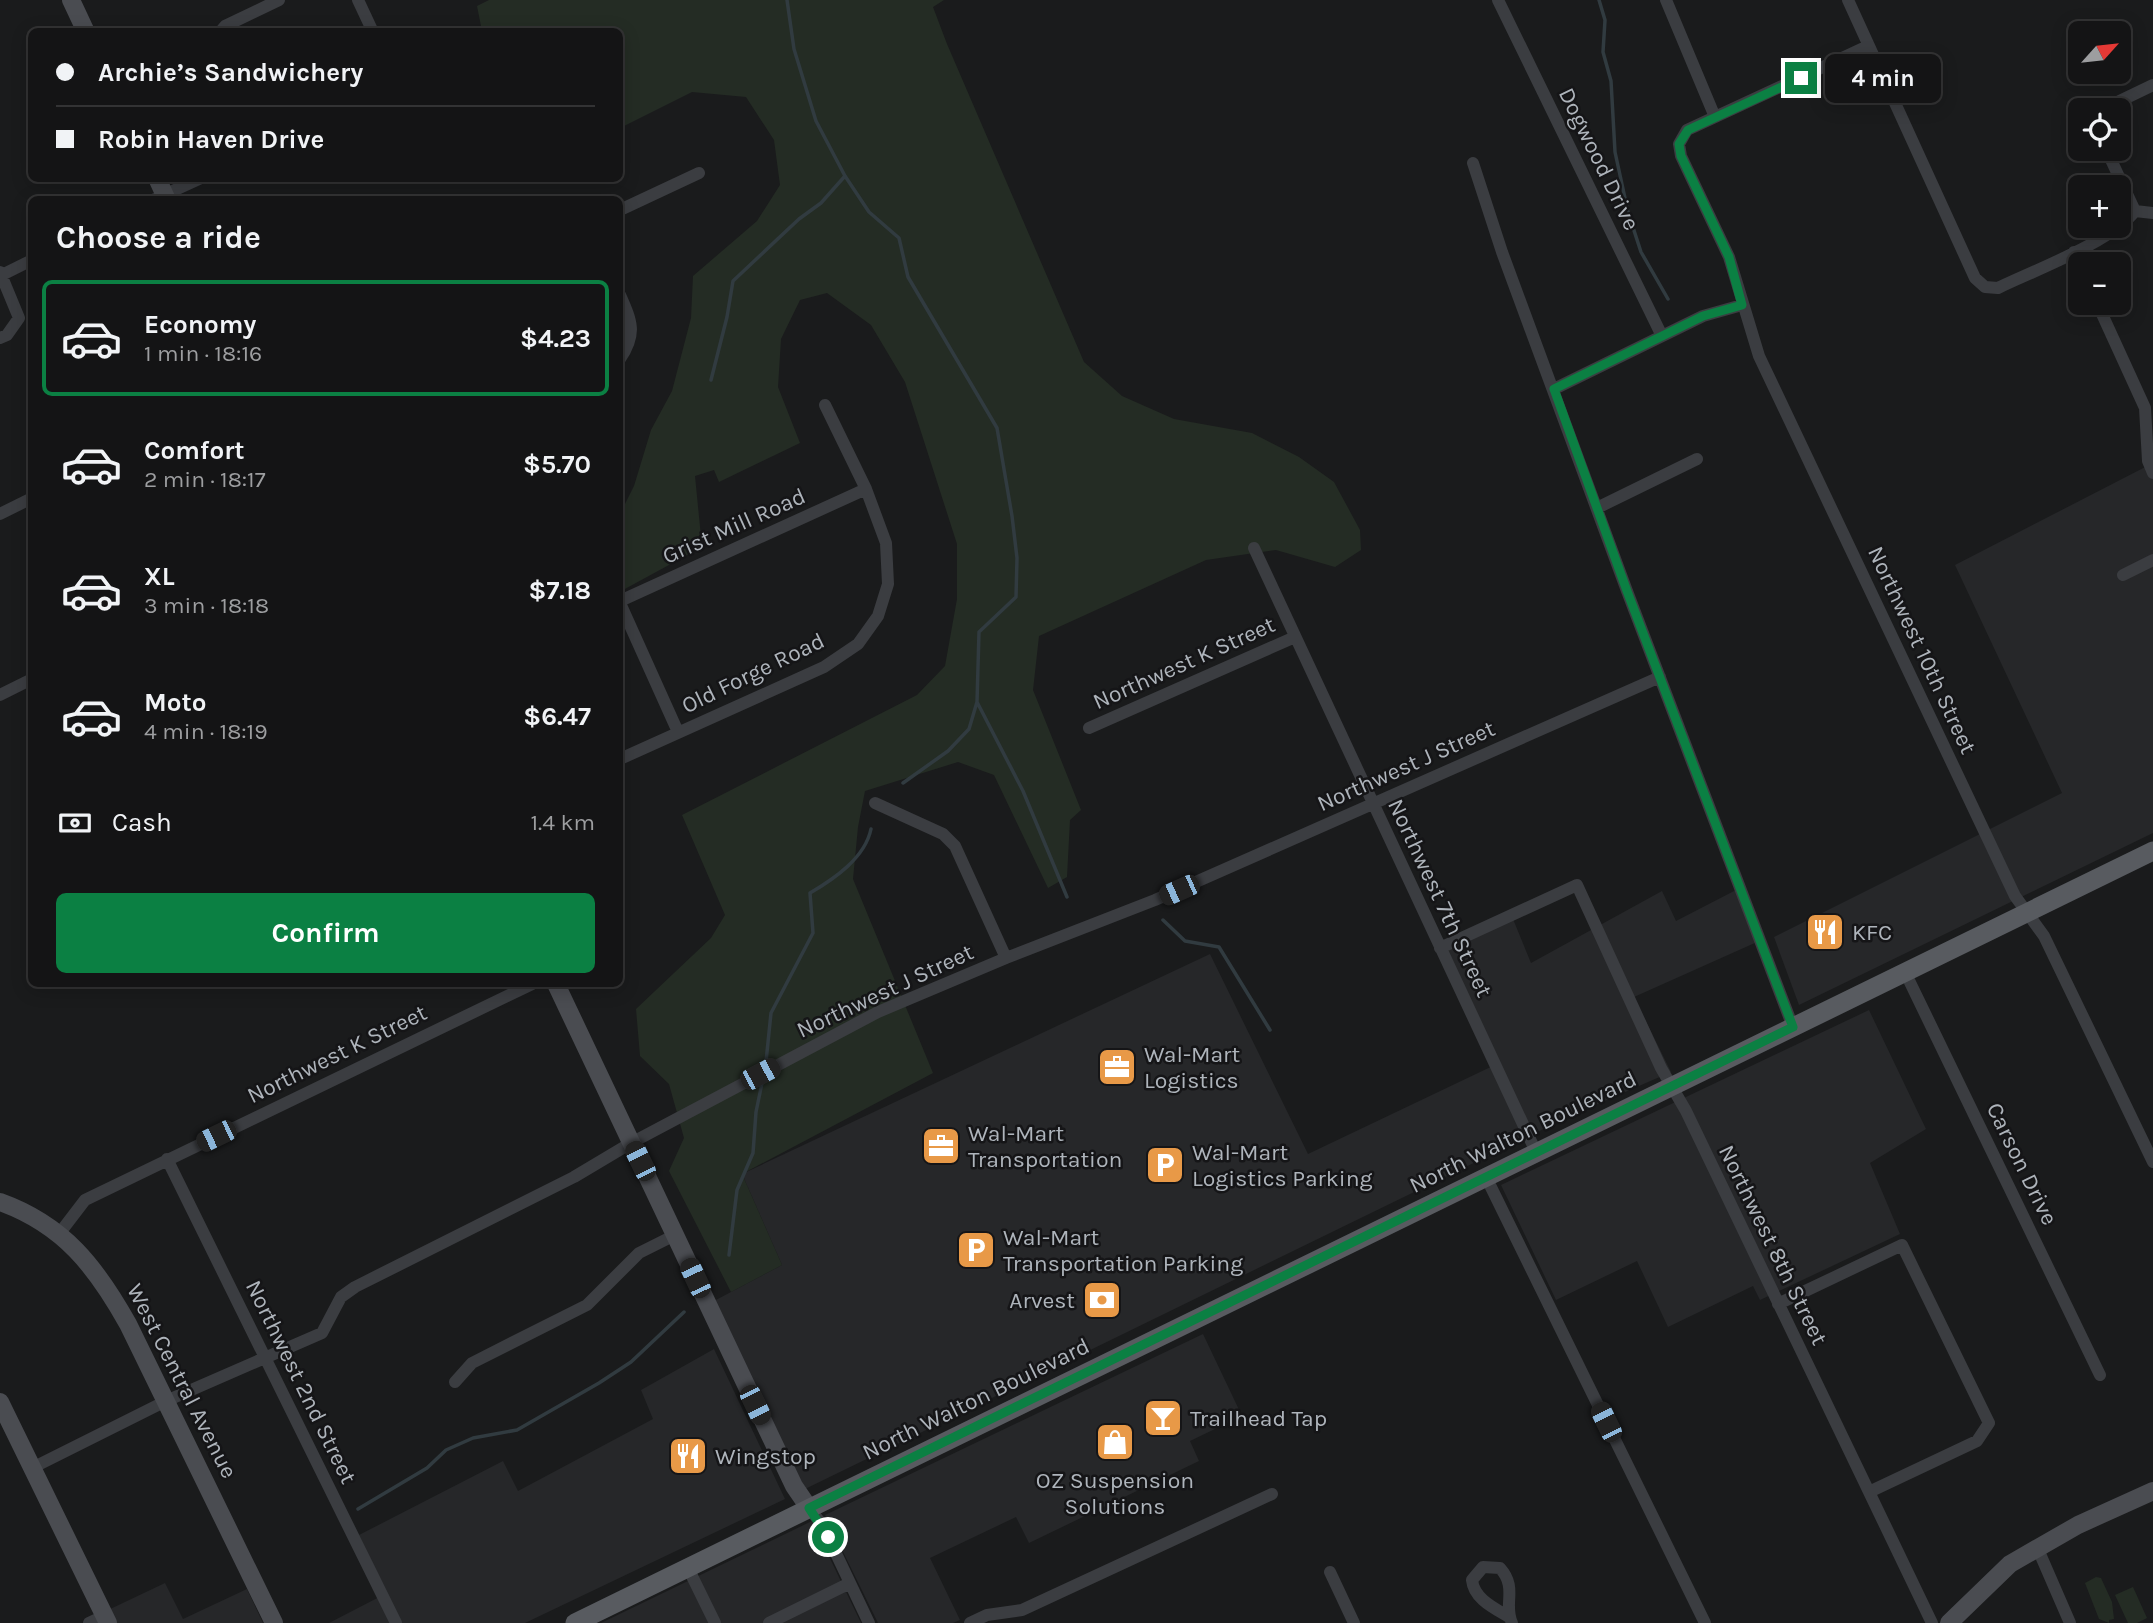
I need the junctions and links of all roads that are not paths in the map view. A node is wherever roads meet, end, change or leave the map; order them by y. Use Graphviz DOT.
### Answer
graph roads {
  1 [pos="71,0"];
  2 [pos="279,0"];
  3 [pos="358,0"];
  4 [pos="1498,0"];
  5 [pos="1666,0"];
  6 [pos="1847,0"];
  7 [pos="84,28"];
  8 [pos="223,28"];
  9 [pos="371,28"];
  10 [pos="1868,47"];
  11 [pos="2153,85"];
  12 [pos="2126,98"];
  13 [pos="1715,117"];
  14 [pos="2112,161"];
  15 [pos="1473,163"];
  16 [pos="699,173"];
  17 [pos="190,182"];
  18 [pos="160,193"];
  19 [pos="623,209"];
  20 [pos="2136,211"];
  21 [pos="2153,213"];
  22 [pos="2074,252"];
  23 [pos="2068,255"];
  24 [pos="28,262"];
  25 [pos="1,274"];
  26 [pos="623,302"];
  27 [pos="1742,305"];
  28 [pos="2102,315"];
  29 [pos="1662,336"];
  30 [pos="0,338"];
  31 [pos="623,354"];
  32 [pos="1554,389"];
  33 [pos="825,405"];
  34 [pos="1697,459"];
  35 [pos="2153,473"];
  36 [pos="866,489"];
  37 [pos="28,500"];
  38 [pos="1597,508"];
  39 [pos="0,514"];
  40 [pos="1254,548"];
  41 [pos="2153,560"];
  42 [pos="2123,575"];
  43 [pos="623,601"];
  44 [pos="623,609"];
  45 [pos="1295,637"];
  46 [pos="1660,677"];
  47 [pos="28,681"];
  48 [pos="0,695"];
  49 [pos="1089,728"];
  50 [pos="678,732"];
  51 [pos="623,758"];
  52 [pos="875,803"];
  53 [pos="1372,803"];
  54 [pos="2153,851"];
  55 [pos="2027,913"];
  56 [pos="1440,948"];
  57 [pos="1006,958"];
  58 [pos="1905,972"];
  59 [pos="526,987"];
  60 [pos="557,987"];
  61 [pos="1793,1027"];
  62 [pos="1672,1087"];
  63 [pos="631,1143"];
  64 [pos="1536,1152"];
  65 [pos="167,1160"];
  66 [pos="2153,1162"];
  67 [pos="1486,1177"];
  68 [pos="0,1202"];
  69 [pos="59,1234"];
  70 [pos="675,1236"];
  71 [pos="1778,1304"];
  72 [pos="267,1358"];
  73 [pos="2100,1375"];
  74 [pos="455,1382"];
  75 [pos="166,1401"];
  76 [pos="0,1402"];
  77 [pos="32,1468"];
  78 [pos="2153,1491"];
  79 [pos="1869,1492"];
  80 [pos="1272,1494"];
  81 [pos="809,1508"];
  82 [pos="2037,1547"];
  83 [pos="688,1568"];
  84 [pos="1330,1572"];
  85 [pos="850,1583"];
  86 [pos="100,1621"];
  87 [pos="274,1623"];
  88 [pos="396,1623"];
  89 [pos="575,1623"];
  90 [pos="715,1623"];
  91 [pos="769,1623"];
  92 [pos="869,1623"];
  93 [pos="970,1623"];
  94 [pos="1354,1623"];
  95 [pos="1705,1623"];
  96 [pos="1932,1623"];
  97 [pos="1949,1623"];
  98 [pos="2070,1623"];
  1 -- 7 [label="street"];
  2 -- 8 [label="street"];
  3 -- 9 [label="street"];
  4 -- 29 [label="street, Dogwood Drive"];
  5 -- 13 [label="street"];
  6 -- 10 [label="street"];
  10 -- 13 [label="street"];
  10 -- 23 [label="street"];
  11 -- 12 [label="street"];
  13 -- 27 [label="street, Northwest 10th Street"];
  14 -- 20 [label="street"];
  15 -- 32 [label="street"];
  16 -- 19 [label="street"];
  17 -- 18 [label="street"];
  20 -- 21 [label="street"];
  20 -- 22 [label="street"];
  24 -- 25 [label="street"];
  25 -- 30 [label="street"];
  26 -- 31 [label="street"];
  27 -- 29 [label="street"];
  27 -- 55 [label="street, Northwest 10th Street"];
  28 -- 35 [label="street"];
  29 -- 32 [label="street"];
  32 -- 38 [label="street"];
  33 -- 36 [label="street, Old Forge Road"];
  34 -- 38 [label="street"];
  36 -- 43 [label="street, Grist Mill Road"];
  36 -- 50 [label="street, Old Forge Road"];
  37 -- 39 [label="street"];
  38 -- 46 [label="street"];
  40 -- 45 [label="street, Northwest 7th Street"];
  41 -- 42 [label="street"];
  44 -- 50 [label="street"];
  45 -- 49 [label="street, Northwest K Street"];
  45 -- 53 [label="street, Northwest 7th Street"];
  46 -- 53 [label="street, Northwest J Street"];
  46 -- 61 [label="street"];
  47 -- 48 [label="street"];
  50 -- 51 [label="street, Old Forge Road"];
  52 -- 57 [label="street"];
  53 -- 56 [label="street, Northwest 7th Street"];
  53 -- 57 [label="street, Northwest J Street"];
  54 -- 55 [label="main road, North Walton Boulevard"];
  55 -- 58 [label="main road, North Walton Boulevard"];
  55 -- 66 [label="street, Northwest 10th Street"];
  56 -- 62 [label="street, Northwest 8th Street"];
  56 -- 64 [label="street, Northwest 7th Street"];
  57 -- 63 [label="street, Northwest J Street"];
  58 -- 61 [label="main road, North Walton Boulevard"];
  58 -- 73 [label="street, Carson Drive"];
  59 -- 65 [label="street, Northwest K Street"];
  60 -- 63 [label="street"];
  61 -- 62 [label="main road, North Walton Boulevard"];
  62 -- 64 [label="main road, North Walton Boulevard"];
  62 -- 71 [label="street, Northwest 8th Street"];
  63 -- 70 [label="street"];
  63 -- 72 [label="street, Northwest J Street"];
  64 -- 67 [label="main road, North Walton Boulevard"];
  65 -- 69 [label="street, Northwest K Street"];
  65 -- 72 [label="street, Northwest 2nd Street"];
  67 -- 81 [label="main road, North Walton Boulevard"];
  67 -- 95 [label="street"];
  68 -- 69 [label="street, West Central Avenue"];
  69 -- 75 [label="street, West Central Avenue"];
  70 -- 74 [label="street"];
  70 -- 81 [label="street"];
  71 -- 79 [label="street, Northwest 8th Street"];
  71 -- 79 [label="street"];
  72 -- 75 [label="street, Northwest J Street"];
  72 -- 88 [label="street, Northwest 2nd Street"];
  75 -- 77 [label="street, Northwest J Street"];
  75 -- 87 [label="street, West Central Avenue"];
  76 -- 77 [label="street"];
  77 -- 86 [label="street"];
  78 -- 82 [label="street"];
  79 -- 96 [label="street, Northwest 8th Street"];
  80 -- 93 [label="street"];
  81 -- 83 [label="main road, North Walton Boulevard"];
  81 -- 85 [label="street"];
  82 -- 97 [label="street"];
  82 -- 98 [label="street"];
  83 -- 89 [label="main road, North Walton Boulevard"];
  83 -- 90 [label="street"];
  84 -- 94 [label="street"];
  85 -- 91 [label="street"];
  85 -- 92 [label="street"];
}
